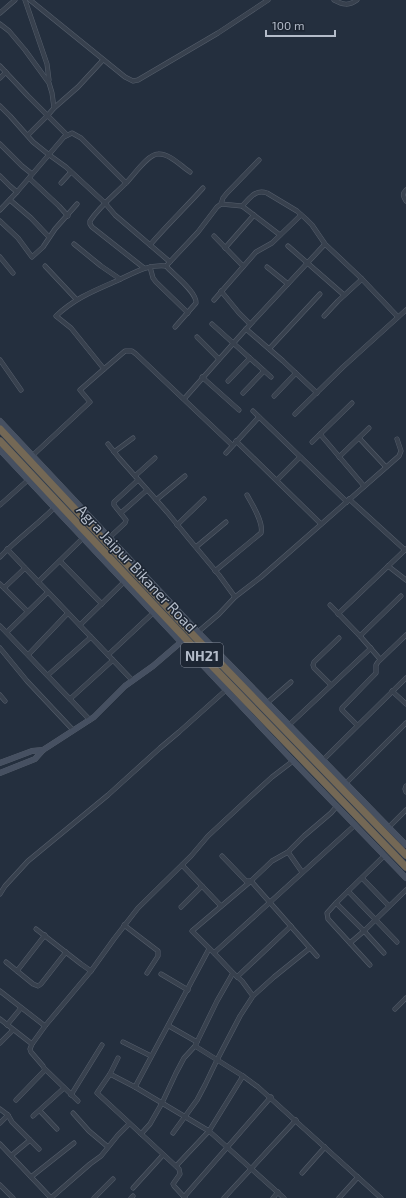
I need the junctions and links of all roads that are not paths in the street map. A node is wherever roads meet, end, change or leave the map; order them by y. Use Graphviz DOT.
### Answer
graph roads {
  1 [pos="15,0"];
  2 [pos="25,0"];
  3 [pos="30,0"];
  4 [pos="268,0"];
  5 [pos="334,0"];
  6 [pos="357,0"];
  7 [pos="0,13"];
  8 [pos="0,24"];
  9 [pos="103,60"];
  10 [pos="0,66"];
  11 [pos="6,72"];
  12 [pos="0,78"];
  13 [pos="49,83"];
  14 [pos="0,106"];
  15 [pos="54,108"];
  16 [pos="48,115"];
  17 [pos="28,135"];
  18 [pos="67,135"];
  19 [pos="0,144"];
  20 [pos="48,154"];
  21 [pos="259,160"];
  22 [pos="71,172"];
  23 [pos="190,172"];
  24 [pos="0,176"];
  25 [pos="31,176"];
  26 [pos="61,183"];
  27 [pos="126,183"];
  28 [pos="203,188"];
  29 [pos="406,190"];
  30 [pos="17,192"];
  31 [pos="10,200"];
  32 [pos="406,200"];
  33 [pos="105,203"];
  34 [pos="77,204"];
  35 [pos="221,204"];
  36 [pos="242,206"];
  37 [pos="0,209"];
  38 [pos="254,215"];
  39 [pos="301,215"];
  40 [pos="68,216"];
  41 [pos="0,221"];
  42 [pos="280,235"];
  43 [pos="214,236"];
  44 [pos="49,237"];
  45 [pos="74,244"];
  46 [pos="150,244"];
  47 [pos="326,244"];
  48 [pos="288,246"];
  49 [pos="225,248"];
  50 [pos="0,257"];
  51 [pos="4,262"];
  52 [pos="170,262"];
  53 [pos="307,263"];
  54 [pos="0,265"];
  55 [pos="45,266"];
  56 [pos="166,266"];
  57 [pos="243,266"];
  58 [pos="150,267"];
  59 [pos="267,267"];
  60 [pos="144,268"];
  61 [pos="13,273"];
  62 [pos="120,279"];
  63 [pos="362,279"];
  64 [pos="288,284"];
  65 [pos="221,291"];
  66 [pos="320,294"];
  67 [pos="344,296"];
  68 [pos="76,299"];
  69 [pos="214,300"];
  70 [pos="188,313"];
  71 [pos="405,313"];
  72 [pos="324,316"];
  73 [pos="398,317"];
  74 [pos="212,324"];
  75 [pos="250,324"];
  76 [pos="175,327"];
  77 [pos="246,329"];
  78 [pos="196,336"];
  79 [pos="233,343"];
  80 [pos="269,349"];
  81 [pos="250,358"];
  82 [pos="219,359"];
  83 [pos="0,362"];
  84 [pos="104,369"];
  85 [pos="264,371"];
  86 [pos="296,373"];
  87 [pos="271,377"];
  88 [pos="202,378"];
  89 [pos="228,381"];
  90 [pos="21,390"];
  91 [pos="317,393"];
  92 [pos="243,394"];
  93 [pos="274,396"];
  94 [pos="184,399"];
  95 [pos="352,403"];
  96 [pos="239,410"];
  97 [pos="253,411"];
  98 [pos="295,414"];
  99 [pos="259,417"];
  100 [pos="0,421"];
  101 [pos="369,428"];
  102 [pos="0,430"];
  103 [pos="320,434"];
  104 [pos="133,438"];
  105 [pos="360,438"];
  106 [pos="397,439"];
  107 [pos="0,441"];
  108 [pos="236,441"];
  109 [pos="312,442"];
  110 [pos="108,444"];
  111 [pos="232,445"];
  112 [pos="0,450"];
  113 [pos="114,452"];
  114 [pos="226,453"];
  115 [pos="32,456"];
  116 [pos="300,457"];
  117 [pos="339,457"];
  118 [pos="155,458"];
  119 [pos="386,467"];
  120 [pos="185,476"];
  121 [pos="136,478"];
  122 [pos="28,480"];
  123 [pos="277,480"];
  124 [pos="364,486"];
  125 [pos="147,490"];
  126 [pos="247,494"];
  127 [pos="204,499"];
  128 [pos="156,500"];
  129 [pos="348,500"];
  130 [pos="0,505"];
  131 [pos="54,508"];
  132 [pos="121,514"];
  133 [pos="226,522"];
  134 [pos="321,524"];
  135 [pos="177,525"];
  136 [pos="83,538"];
  137 [pos="109,538"];
  138 [pos="196,547"];
  139 [pos="7,549"];
  140 [pos="406,550"];
  141 [pos="0,557"];
  142 [pos="60,561"];
  143 [pos="388,566"];
  144 [pos="25,568"];
  145 [pos="215,571"];
  146 [pos="406,580"];
  147 [pos="38,582"];
  148 [pos="124,582"];
  149 [pos="0,584"];
  150 [pos="4,588"];
  151 [pos="48,592"];
  152 [pos="401,596"];
  153 [pos="235,598"];
  154 [pos="102,604"];
  155 [pos="330,605"];
  156 [pos="27,612"];
  157 [pos="68,613"];
  158 [pos="153,613"];
  159 [pos="338,614"];
  160 [pos="80,625"];
  161 [pos="0,626"];
  162 [pos="7,632"];
  163 [pos="198,632"];
  164 [pos="406,635"];
  165 [pos="360,636"];
  166 [pos="91,637"];
  167 [pos="339,638"];
  168 [pos="181,642"];
  169 [pos="0,648"];
  170 [pos="371,648"];
  171 [pos="28,655"];
  172 [pos="108,655"];
  173 [pos="380,659"];
  174 [pos="114,660"];
  175 [pos="48,675"];
  176 [pos="406,678"];
  177 [pos="132,680"];
  178 [pos="291,682"];
  179 [pos="331,685"];
  180 [pos="226,690"];
  181 [pos="392,691"];
  182 [pos="0,695"];
  183 [pos="70,699"];
  184 [pos="5,701"];
  185 [pos="267,703"];
  186 [pos="406,704"];
  187 [pos="90,720"];
  188 [pos="406,723"];
  189 [pos="289,725"];
  190 [pos="358,725"];
  191 [pos="73,730"];
  192 [pos="43,750"];
  193 [pos="323,760"];
  194 [pos="293,761"];
  195 [pos="0,763"];
  196 [pos="0,773"];
  197 [pos="346,783"];
  198 [pos="406,786"];
  199 [pos="406,792"];
  200 [pos="337,806"];
  201 [pos="406,810"];
  202 [pos="355,825"];
  203 [pos="389,827"];
  204 [pos="406,845"];
  205 [pos="288,852"];
  206 [pos="406,855"];
  207 [pos="222,856"];
  208 [pos="384,856"];
  209 [pos="182,865"];
  210 [pos="406,867"];
  211 [pos="302,872"];
  212 [pos="362,878"];
  213 [pos="406,878"];
  214 [pos="251,881"];
  215 [pos="202,886"];
  216 [pos="406,890"];
  217 [pos="348,891"];
  218 [pos="0,894"];
  219 [pos="270,903"];
  220 [pos="336,903"];
  221 [pos="182,906"];
  222 [pos="220,906"];
  223 [pos="389,906"];
  224 [pos="375,919"];
  225 [pos="124,925"];
  226 [pos="291,926"];
  227 [pos="36,929"];
  228 [pos="364,931"];
  229 [pos="45,935"];
  230 [pos="397,942"];
  231 [pos="350,944"];
  232 [pos="310,948"];
  233 [pos="209,949"];
  234 [pos="66,952"];
  235 [pos="384,953"];
  236 [pos="214,954"];
  237 [pos="317,956"];
  238 [pos="6,962"];
  239 [pos="370,965"];
  240 [pos="17,971"];
  241 [pos="91,971"];
  242 [pos="147,973"];
  243 [pos="233,973"];
  244 [pos="161,974"];
  245 [pos="237,977"];
  246 [pos="188,990"];
  247 [pos="0,992"];
  248 [pos="253,996"];
  249 [pos="406,998"];
  250 [pos="21,1008"];
  251 [pos="394,1009"];
  252 [pos="0,1019"];
  253 [pos="7,1025"];
  254 [pos="45,1026"];
  255 [pos="169,1026"];
  256 [pos="14,1030"];
  257 [pos="123,1042"];
  258 [pos="0,1043"];
  259 [pos="32,1044"];
  260 [pos="196,1044"];
  261 [pos="102,1045"];
  262 [pos="151,1056"];
  263 [pos="118,1058"];
  264 [pos="217,1060"];
  265 [pos="45,1069"];
  266 [pos="110,1074"];
  267 [pos="243,1076"];
  268 [pos="135,1087"];
  269 [pos="64,1088"];
  270 [pos="71,1095"];
  271 [pos="271,1097"];
  272 [pos="16,1100"];
  273 [pos="78,1101"];
  274 [pos="162,1103"];
  275 [pos="0,1109"];
  276 [pos="40,1110"];
  277 [pos="73,1113"];
  278 [pos="8,1115"];
  279 [pos="33,1116"];
  280 [pos="185,1116"];
  281 [pos="296,1120"];
  282 [pos="0,1123"];
  283 [pos="129,1124"];
  284 [pos="57,1129"];
  285 [pos="209,1131"];
  286 [pos="173,1133"];
  287 [pos="141,1134"];
  288 [pos="30,1140"];
  289 [pos="74,1143"];
  290 [pos="0,1144"];
  291 [pos="108,1147"];
  292 [pos="228,1147"];
  293 [pos="325,1147"];
  294 [pos="39,1149"];
  295 [pos="12,1155"];
  296 [pos="163,1155"];
  297 [pos="176,1166"];
  298 [pos="251,1169"];
  299 [pos="302,1173"];
  300 [pos="31,1177"];
  301 [pos="358,1177"];
  302 [pos="113,1180"];
  303 [pos="0,1185"];
  304 [pos="133,1188"];
  305 [pos="278,1192"];
  306 [pos="183,1197"];
  307 [pos="13,1198"];
  308 [pos="51,1198"];
  309 [pos="94,1198"];
  310 [pos="224,1198"];
  311 [pos="274,1198"];
  312 [pos="284,1198"];
  313 [pos="338,1198"];
  314 [pos="381,1198"];
  1 -- 7 [label="street"];
  2 -- 13 [label="street"];
  3 -- 9 [label="street"];
  4 -- 9 [label="street"];
  5 -- 6 [label="street"];
  8 -- 13 [label="street"];
  9 -- 15 [label="street"];
  10 -- 11 [label="street"];
  11 -- 12 [label="street"];
  11 -- 16 [label="street"];
  13 -- 15 [label="street"];
  14 -- 17 [label="street"];
  15 -- 16 [label="street"];
  16 -- 17 [label="street"];
  16 -- 18 [label="street"];
  17 -- 20 [label="street"];
  18 -- 20 [label="street"];
  18 -- 27 [label="street"];
  19 -- 25 [label="street"];
  20 -- 22 [label="street"];
  20 -- 25 [label="street"];
  21 -- 35 [label="street"];
  22 -- 26 [label="street"];
  22 -- 33 [label="street"];
  23 -- 27 [label="street"];
  24 -- 30 [label="street"];
  25 -- 30 [label="street"];
  25 -- 40 [label="street"];
  27 -- 33 [label="street"];
  28 -- 46 [label="street"];
  29 -- 32 [label="street"];
  30 -- 31 [label="street"];
  31 -- 37 [label="street"];
  31 -- 44 [label="street"];
  33 -- 46 [label="street"];
  33 -- 60 [label="street"];
  34 -- 40 [label="street"];
  35 -- 36 [label="street"];
  35 -- 52 [label="street"];
  36 -- 38 [label="street"];
  36 -- 39 [label="street"];
  38 -- 42 [label="street"];
  38 -- 49 [label="street"];
  39 -- 42 [label="street"];
  39 -- 47 [label="street"];
  40 -- 44 [label="street"];
  41 -- 44 [label="street"];
  42 -- 57 [label="street"];
  43 -- 49 [label="street"];
  45 -- 62 [label="street"];
  46 -- 52 [label="street"];
  47 -- 53 [label="street"];
  47 -- 63 [label="street"];
  48 -- 53 [label="street"];
  49 -- 57 [label="street"];
  50 -- 51 [label="street"];
  51 -- 54 [label="street"];
  51 -- 61 [label="street"];
  52 -- 56 [label="street"];
  53 -- 64 [label="street"];
  53 -- 67 [label="street"];
  55 -- 68 [label="street"];
  56 -- 58 [label="street"];
  56 -- 70 [label="street"];
  57 -- 65 [label="street"];
  58 -- 60 [label="street"];
  58 -- 70 [label="street"];
  59 -- 64 [label="street"];
  60 -- 62 [label="street"];
  62 -- 68 [label="street"];
  63 -- 67 [label="street"];
  63 -- 73 [label="street"];
  64 -- 75 [label="street"];
  65 -- 69 [label="street"];
  65 -- 75 [label="street"];
  66 -- 80 [label="street"];
  67 -- 72 [label="street"];
  68 -- 84 [label="street"];
  70 -- 76 [label="street"];
  71 -- 73 [label="street"];
  73 -- 91 [label="street"];
  74 -- 79 [label="street"];
  75 -- 77 [label="street"];
  77 -- 79 [label="street"];
  77 -- 80 [label="street"];
  78 -- 82 [label="street"];
  79 -- 81 [label="street"];
  79 -- 82 [label="street"];
  80 -- 86 [label="street"];
  81 -- 85 [label="street"];
  81 -- 89 [label="street"];
  82 -- 88 [label="street"];
  83 -- 90 [label="street"];
  84 -- 94 [label="street"];
  84 -- 115 [label="street"];
  85 -- 87 [label="street"];
  85 -- 92 [label="street"];
  86 -- 91 [label="street"];
  86 -- 93 [label="street"];
  88 -- 94 [label="street"];
  88 -- 96 [label="street"];
  91 -- 98 [label="street"];
  94 -- 111 [label="street"];
  95 -- 103 [label="street"];
  97 -- 99 [label="street"];
  99 -- 108 [label="street"];
  99 -- 116 [label="street"];
  100 -- 115 [label="street"];
  101 -- 105 [label="street"];
  102 -- 206 [label="highway, Agra Jaipur Bikaner Road / NH21"];
  103 -- 109 [label="street"];
  103 -- 117 [label="street"];
  104 -- 113 [label="street"];
  105 -- 117 [label="street"];
  105 -- 119 [label="street"];
  106 -- 119 [label="street"];
  107 -- 210 [label="highway, Agra Jaipur Bikaner Road / NH21"];
  108 -- 111 [label="street"];
  108 -- 123 [label="street"];
  110 -- 113 [label="street"];
  111 -- 114 [label="street"];
  112 -- 122 [label="street"];
  113 -- 121 [label="street"];
  115 -- 137 [label="street"];
  116 -- 123 [label="street"];
  116 -- 129 [label="street"];
  117 -- 124 [label="street"];
  118 -- 121 [label="street"];
  119 -- 124 [label="street"];
  120 -- 128 [label="street"];
  121 -- 125 [label="street"];
  121 -- 132 [label="street"];
  122 -- 130 [label="street"];
  122 -- 131 [label="street"];
  123 -- 134 [label="street"];
  124 -- 129 [label="street"];
  125 -- 128 [label="street"];
  125 -- 132 [label="street"];
  126 -- 145 [label="street"];
  127 -- 135 [label="street"];
  128 -- 135 [label="street"];
  129 -- 134 [label="street"];
  129 -- 140 [label="street"];
  131 -- 136 [label="street"];
  131 -- 139 [label="street"];
  132 -- 137 [label="street"];
  133 -- 138 [label="street"];
  134 -- 153 [label="street"];
  135 -- 138 [label="street"];
  136 -- 142 [label="street"];
  136 -- 148 [label="street"];
  137 -- 163 [label="street"];
  138 -- 145 [label="street"];
  139 -- 141 [label="street"];
  139 -- 144 [label="street"];
  140 -- 143 [label="street"];
  142 -- 147 [label="street"];
  142 -- 154 [label="street"];
  143 -- 146 [label="street"];
  143 -- 159 [label="street"];
  144 -- 147 [label="street"];
  144 -- 150 [label="street"];
  145 -- 153 [label="street"];
  147 -- 151 [label="street"];
  148 -- 154 [label="street"];
  148 -- 158 [label="street"];
  149 -- 150 [label="street"];
  150 -- 156 [label="street"];
  151 -- 156 [label="street"];
  151 -- 157 [label="street"];
  152 -- 165 [label="street"];
  153 -- 163 [label="street"];
  154 -- 160 [label="street"];
  155 -- 159 [label="street"];
  156 -- 162 [label="street"];
  157 -- 160 [label="street"];
  157 -- 171 [label="street"];
  158 -- 168 [label="street"];
  158 -- 172 [label="street"];
  159 -- 165 [label="street"];
  160 -- 166 [label="street"];
  161 -- 162 [label="street"];
  162 -- 171 [label="street"];
  163 -- 185 [label="street"];
  164 -- 173 [label="street"];
  165 -- 170 [label="street"];
  166 -- 172 [label="street"];
  166 -- 175 [label="street"];
  167 -- 179 [label="street"];
  168 -- 177 [label="street"];
  168 -- 180 [label="street"];
  169 -- 191 [label="street"];
  170 -- 173 [label="street"];
  170 -- 179 [label="street"];
  171 -- 175 [label="street"];
  172 -- 174 [label="street"];
  173 -- 190 [label="street"];
  174 -- 177 [label="street"];
  174 -- 183 [label="street"];
  175 -- 183 [label="street"];
  176 -- 181 [label="street"];
  177 -- 187 [label="street"];
  178 -- 185 [label="street"];
  179 -- 189 [label="street"];
  180 -- 194 [label="street"];
  180 -- 218 [label="street"];
  181 -- 186 [label="street"];
  181 -- 190 [label="street"];
  182 -- 184 [label="street"];
  183 -- 187 [label="street"];
  185 -- 189 [label="street"];
  187 -- 191 [label="street"];
  188 -- 197 [label="street"];
  189 -- 193 [label="street"];
  190 -- 193 [label="street"];
  191 -- 192 [label="street"];
  192 -- 195 [label="street"];
  192 -- 196 [label="street"];
  193 -- 197 [label="street"];
  194 -- 200 [label="street"];
  194 -- 209 [label="street"];
  197 -- 203 [label="street"];
  198 -- 199 [label="street"];
  200 -- 202 [label="street"];
  200 -- 205 [label="street"];
  201 -- 203 [label="street"];
  202 -- 208 [label="street"];
  202 -- 211 [label="street"];
  203 -- 204 [label="street"];
  205 -- 211 [label="street"];
  205 -- 214 [label="street"];
  207 -- 214 [label="street"];
  208 -- 212 [label="street"];
  208 -- 213 [label="street"];
  209 -- 215 [label="street"];
  209 -- 225 [label="street"];
  211 -- 219 [label="street"];
  212 -- 217 [label="street"];
  212 -- 223 [label="street"];
  214 -- 219 [label="street"];
  214 -- 222 [label="street"];
  215 -- 221 [label="street"];
  215 -- 222 [label="street"];
  216 -- 223 [label="street"];
  217 -- 220 [label="street"];
  217 -- 224 [label="street"];
  219 -- 226 [label="street"];
  219 -- 236 [label="street"];
  220 -- 228 [label="street"];
  220 -- 231 [label="street"];
  222 -- 233 [label="street"];
  223 -- 224 [label="street"];
  224 -- 228 [label="street"];
  224 -- 230 [label="street"];
  225 -- 241 [label="street"];
  225 -- 242 [label="street"];
  226 -- 232 [label="street"];
  226 -- 245 [label="street"];
  227 -- 229 [label="street"];
  228 -- 231 [label="street"];
  228 -- 235 [label="street"];
  229 -- 234 [label="street"];
  229 -- 240 [label="street"];
  231 -- 239 [label="street"];
  232 -- 237 [label="street"];
  232 -- 248 [label="street"];
  233 -- 236 [label="street"];
  233 -- 246 [label="street"];
  234 -- 240 [label="street"];
  234 -- 241 [label="street"];
  236 -- 243 [label="street"];
  238 -- 240 [label="street"];
  241 -- 254 [label="street"];
  243 -- 245 [label="street"];
  243 -- 260 [label="street"];
  244 -- 246 [label="street"];
  245 -- 248 [label="street"];
  246 -- 255 [label="street"];
  247 -- 250 [label="street"];
  248 -- 264 [label="street"];
  249 -- 251 [label="street"];
  250 -- 253 [label="street"];
  250 -- 254 [label="street"];
  252 -- 253 [label="street"];
  253 -- 256 [label="street"];
  254 -- 259 [label="street"];
  255 -- 260 [label="street"];
  255 -- 262 [label="street"];
  256 -- 258 [label="street"];
  256 -- 259 [label="street"];
  257 -- 262 [label="street"];
  259 -- 265 [label="street"];
  260 -- 264 [label="street"];
  260 -- 274 [label="street"];
  261 -- 270 [label="street"];
  262 -- 268 [label="street"];
  263 -- 266 [label="street"];
  264 -- 267 [label="street"];
  264 -- 280 [label="street"];
  265 -- 269 [label="street"];
  265 -- 272 [label="street"];
  266 -- 268 [label="street"];
  266 -- 283 [label="street"];
  267 -- 271 [label="street"];
  267 -- 285 [label="street"];
  268 -- 274 [label="street"];
  269 -- 270 [label="street"];
  269 -- 276 [label="street"];
  270 -- 273 [label="street"];
  271 -- 281 [label="street"];
  271 -- 292 [label="street"];
  274 -- 280 [label="street"];
  274 -- 287 [label="street"];
  275 -- 278 [label="street"];
  276 -- 279 [label="street"];
  276 -- 284 [label="street"];
  277 -- 291 [label="street"];
  278 -- 282 [label="street"];
  278 -- 288 [label="street"];
  280 -- 285 [label="street"];
  280 -- 286 [label="street"];
  281 -- 293 [label="street"];
  281 -- 298 [label="street"];
  283 -- 287 [label="street"];
  283 -- 291 [label="street"];
  285 -- 292 [label="street"];
  285 -- 297 [label="street"];
  287 -- 296 [label="street"];
  288 -- 294 [label="street"];
  288 -- 295 [label="street"];
  289 -- 300 [label="street"];
  290 -- 295 [label="street"];
  291 -- 308 [label="street"];
  292 -- 298 [label="street"];
  292 -- 306 [label="street"];
  293 -- 299 [label="street"];
  293 -- 301 [label="street"];
  295 -- 300 [label="street"];
  296 -- 297 [label="street"];
  296 -- 304 [label="street"];
  297 -- 306 [label="street"];
  298 -- 305 [label="street"];
  298 -- 310 [label="street"];
  300 -- 308 [label="street"];
  301 -- 313 [label="street"];
  301 -- 314 [label="street"];
  302 -- 309 [label="street"];
  303 -- 307 [label="street"];
  305 -- 311 [label="street"];
  305 -- 312 [label="street"];
}
